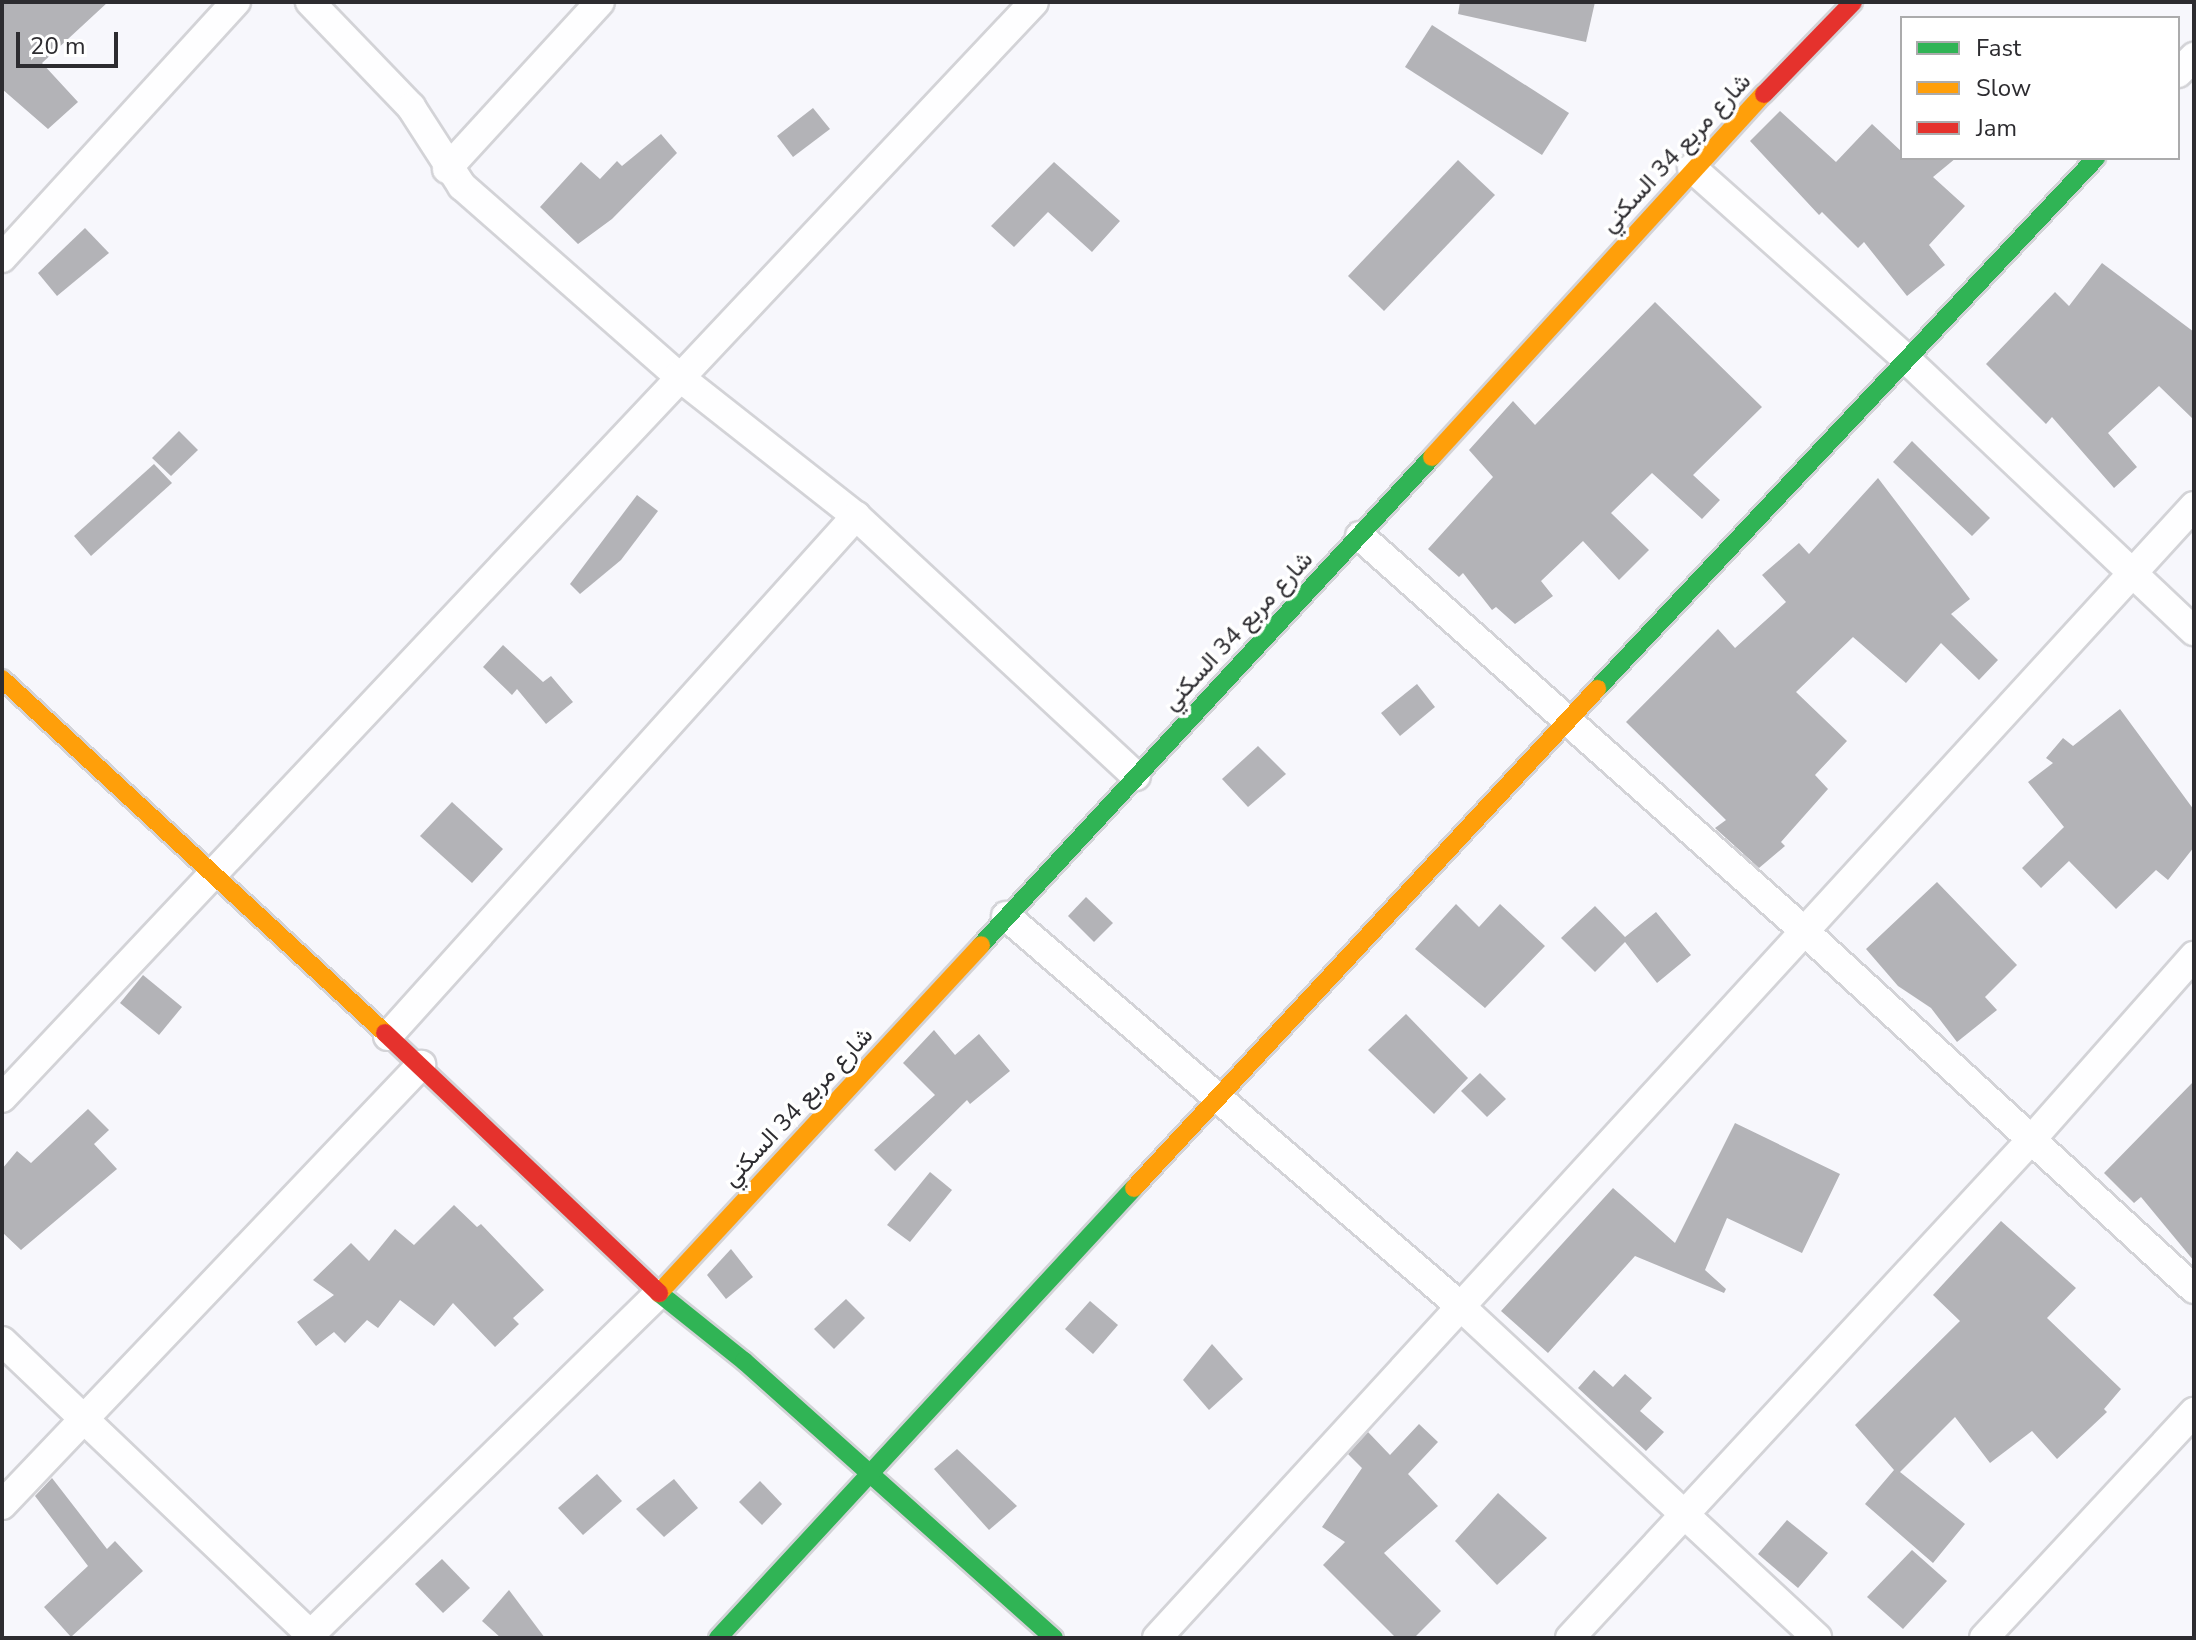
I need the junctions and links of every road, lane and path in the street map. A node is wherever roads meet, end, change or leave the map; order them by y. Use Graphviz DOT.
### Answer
graph roads {
  1 [pos="236,2"];
  2 [pos="310,2"];
  3 [pos="600,2"];
  4 [pos="1034,2"];
  5 [pos="1853,2"];
  6 [pos="2094,160"];
  7 [pos="1692,168"];
  8 [pos="447,169"];
  9 [pos="2,258"];
  10 [pos="1904,357"];
  11 [pos="678,376"];
  12 [pos="2194,506"];
  13 [pos="856,516"];
  14 [pos="1360,536"];
  15 [pos="2132,572"];
  16 [pos="2194,631"];
  17 [pos="2,679"];
  18 [pos="1571,721"];
  19 [pos="1136,776"];
  20 [pos="217,874"];
  21 [pos="1006,916"];
  22 [pos="1802,929"];
  23 [pos="2194,956"];
  24 [pos="388,1036"];
  25 [pos="421,1065"];
  26 [pos="2,1098"];
  27 [pos="1221,1099"];
  28 [pos="2031,1140"];
  29 [pos="2194,1289"];
  30 [pos="659,1293"];
  31 [pos="1459,1305"];
  32 [pos="2,1341"];
  33 [pos="2194,1412"];
  34 [pos="84,1418"];
  35 [pos="872,1475"];
  36 [pos="2,1505"];
  37 [pos="1686,1513"];
  38 [pos="311,1637"];
  39 [pos="718,1638"];
  40 [pos="1054,1638"];
  41 [pos="1157,1638"];
  42 [pos="1570,1638"];
  43 [pos="1817,1638"];
  44 [pos="1984,1638"];
  1 -- 9 [label="street"];
  2 -- 8 [label="street"];
  3 -- 8 [label="street"];
  4 -- 11 [label="street"];
  5 -- 7 [label="street, شارع مربع 34 السكني"];
  6 -- 10 [label="street"];
  7 -- 10 [label="street"];
  7 -- 14 [label="street, شارع مربع 34 السكني"];
  8 -- 11 [label="street"];
  10 -- 15 [label="street"];
  10 -- 18 [label="street"];
  11 -- 13 [label="street"];
  11 -- 20 [label="street"];
  12 -- 15 [label="street"];
  13 -- 19 [label="street"];
  13 -- 24 [label="street"];
  14 -- 18 [label="street"];
  14 -- 19 [label="street, شارع مربع 34 السكني"];
  15 -- 16 [label="street"];
  15 -- 22 [label="street"];
  17 -- 20 [label="street"];
  18 -- 22 [label="street"];
  18 -- 27 [label="street"];
  19 -- 21 [label="street, شارع مربع 34 السكني"];
  20 -- 24 [label="street"];
  20 -- 26 [label="street"];
  21 -- 27 [label="street"];
  21 -- 30 [label="street, شارع مربع 34 السكني"];
  22 -- 28 [label="street"];
  22 -- 31 [label="street"];
  23 -- 28 [label="street"];
  24 -- 25 [label="street"];
  25 -- 30 [label="street"];
  25 -- 34 [label="street"];
  27 -- 31 [label="street"];
  27 -- 35 [label="street"];
  28 -- 29 [label="street"];
  28 -- 37 [label="street"];
  30 -- 35 [label="street"];
  30 -- 38 [label="street"];
  31 -- 37 [label="street"];
  31 -- 41 [label="street"];
  32 -- 34 [label="street"];
  33 -- 44 [label="street"];
  34 -- 36 [label="street"];
  34 -- 38 [label="street"];
  35 -- 39 [label="street"];
  35 -- 40 [label="street"];
  37 -- 42 [label="street"];
  37 -- 43 [label="street"];
}
